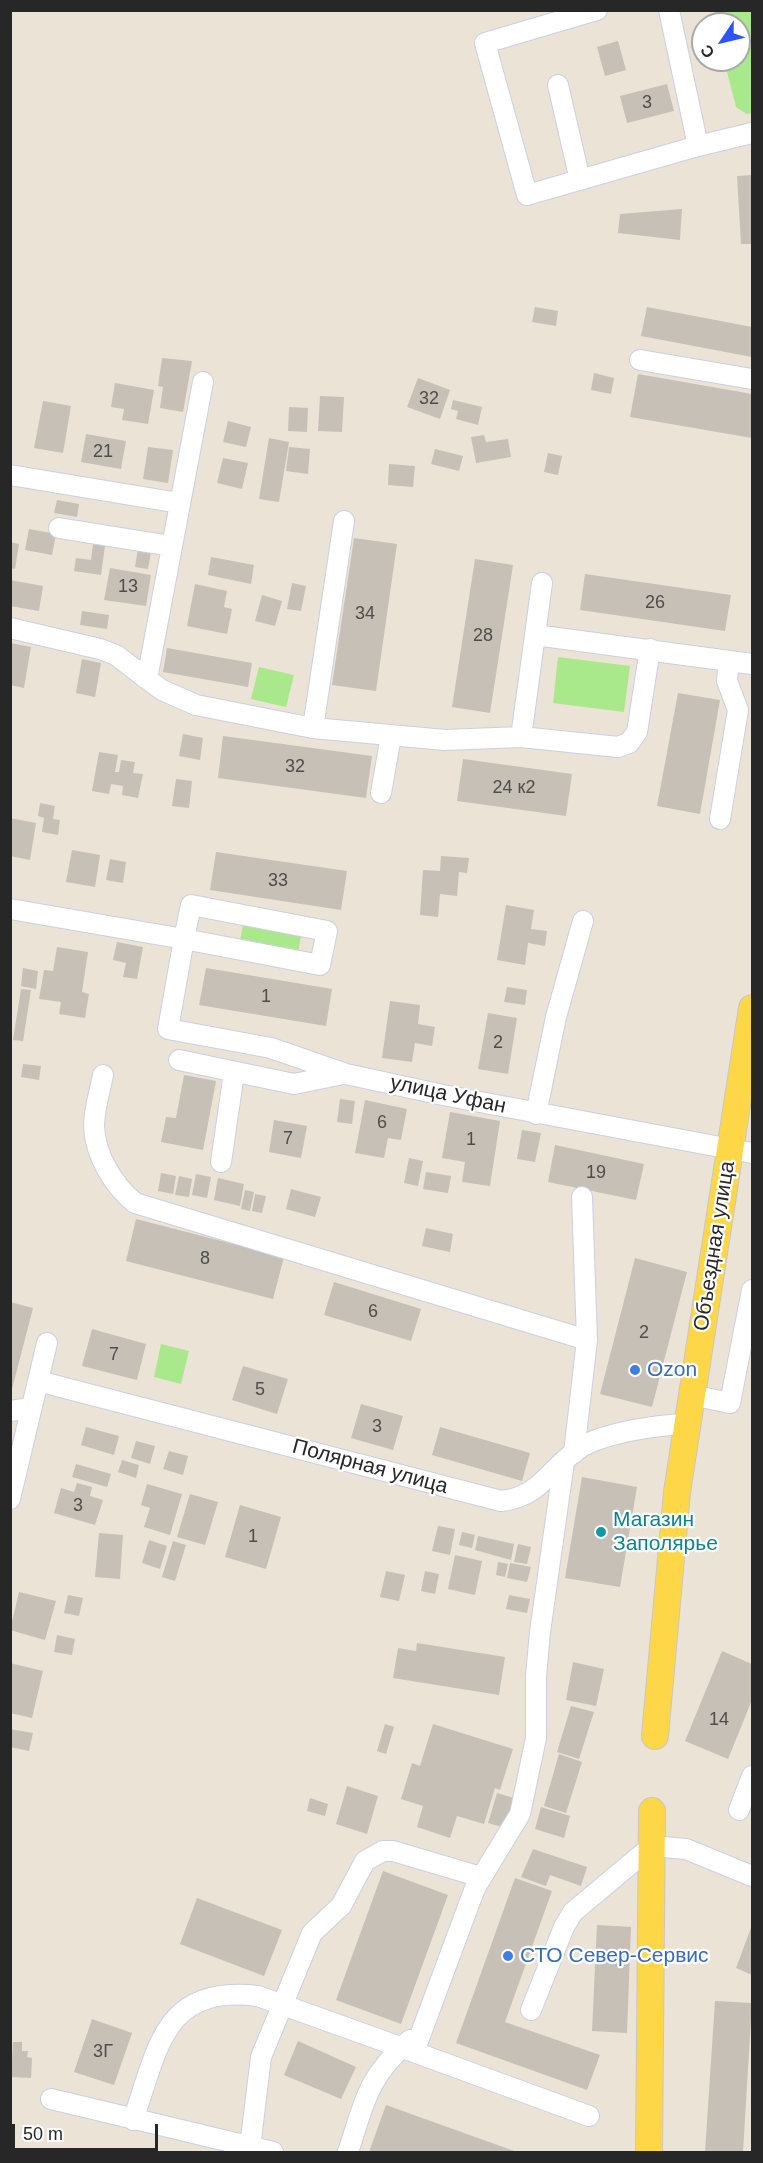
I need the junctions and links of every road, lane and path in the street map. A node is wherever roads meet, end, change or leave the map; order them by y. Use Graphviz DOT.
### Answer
graph roads {
  1 [pos="597,10"];
  2 [pos="669,10"];
  3 [pos="558,85"];
  4 [pos="753,133"];
  5 [pos="698,146"];
  6 [pos="580,180"];
  7 [pos="640,360"];
  8 [pos="753,379"];
  9 [pos="203,382"];
  10 [pos="10,475"];
  11 [pos="179,504"];
  12 [pos="344,521"];
  13 [pos="59,528"];
  14 [pos="171,546"];
  15 [pos="542,583"];
  16 [pos="10,628"];
  17 [pos="535,635"];
  18 [pos="650,649"];
  19 [pos="729,661"];
  20 [pos="753,664"];
  21 [pos="147,679"];
  22 [pos="313,728"];
  23 [pos="391,736"];
  24 [pos="521,737"];
  25 [pos="381,793"];
  26 [pos="720,819"];
  27 [pos="10,909"];
  28 [pos="583,921"];
  29 [pos="184,939"];
  30 [pos="753,1008"];
  31 [pos="178,1060"];
  32 [pos="234,1073"];
  33 [pos="346,1074"];
  34 [pos="103,1075"];
  35 [pos="536,1114"];
  36 [pos="742,1150"];
  37 [pos="221,1162"];
  38 [pos="582,1197"];
  39 [pos="753,1290"];
  40 [pos="587,1340"];
  41 [pos="47,1343"];
  42 [pos="38,1381"];
  43 [pos="691,1395"];
  44 [pos="31,1408"];
  45 [pos="10,1411"];
  46 [pos="686,1424"];
  47 [pos="569,1457"];
  48 [pos="10,1499"];
  49 [pos="655,1736"];
  50 [pos="753,1776"];
  51 [pos="739,1810"];
  52 [pos="652,1811"];
  53 [pos="652,1846"];
  54 [pos="753,1876"];
  55 [pos="481,1877"];
  56 [pos="284,2003"];
  57 [pos="531,2010"];
  58 [pos="407,2050"];
  59 [pos="51,2098"];
  60 [pos="589,2116"];
  61 [pos="134,2120"];
  62 [pos="250,2147"];
  63 [pos="273,2152"];
  64 [pos="348,2152"];
  65 [pos="649,2152"];
  1 -- 6 [label="street"];
  2 -- 5 [label="street"];
  3 -- 6 [label="street"];
  4 -- 5 [label="street"];
  5 -- 6 [label="street"];
  7 -- 8 [label="street"];
  9 -- 11 [label="street"];
  10 -- 11 [label="street"];
  11 -- 14 [label="street"];
  12 -- 22 [label="street"];
  13 -- 14 [label="street"];
  14 -- 21 [label="street"];
  15 -- 17 [label="street"];
  16 -- 21 [label="street"];
  17 -- 18 [label="street"];
  17 -- 24 [label="street"];
  18 -- 19 [label="street"];
  18 -- 24 [label="street"];
  19 -- 20 [label="street"];
  19 -- 26 [label="street"];
  21 -- 22 [label="street"];
  22 -- 23 [label="street"];
  23 -- 24 [label="street"];
  23 -- 25 [label="street"];
  27 -- 29 [label="street"];
  28 -- 35 [label="street"];
  29 -- 29 [label="street"];
  29 -- 33 [label="street, улица Уфан"];
  30 -- 36 [label="main road, Объездная улица"];
  31 -- 32 [label="street"];
  32 -- 33 [label="street"];
  32 -- 37 [label="street"];
  33 -- 35 [label="street, улица Уфан"];
  34 -- 40 [label="street"];
  35 -- 36 [label="street, улица Уфан"];
  36 -- 43 [label="main road, Объездная улица"];
  38 -- 40 [label="street"];
  39 -- 43 [label="street"];
  40 -- 47 [label="street"];
  41 -- 42 [label="street"];
  42 -- 44 [label="street"];
  42 -- 47 [label="street, Полярная улица"];
  43 -- 46 [label="main road, Объездная улица"];
  44 -- 45 [label="street"];
  44 -- 48 [label="street"];
  46 -- 47 [label="street, Полярная улица"];
  46 -- 49 [label="main road, Объездная улица"];
  47 -- 55 [label="street"];
  50 -- 51 [label="street"];
  52 -- 53 [label="main road"];
  53 -- 54 [label="street"];
  53 -- 57 [label="street"];
  53 -- 65 [label="main road"];
  55 -- 56 [label="street"];
  55 -- 58 [label="street"];
  56 -- 58 [label="street"];
  56 -- 61 [label="street"];
  56 -- 62 [label="street"];
  58 -- 60 [label="street"];
  58 -- 64 [label="street"];
  59 -- 61 [label="street"];
  61 -- 62 [label="street"];
  62 -- 63 [label="street"];
}
